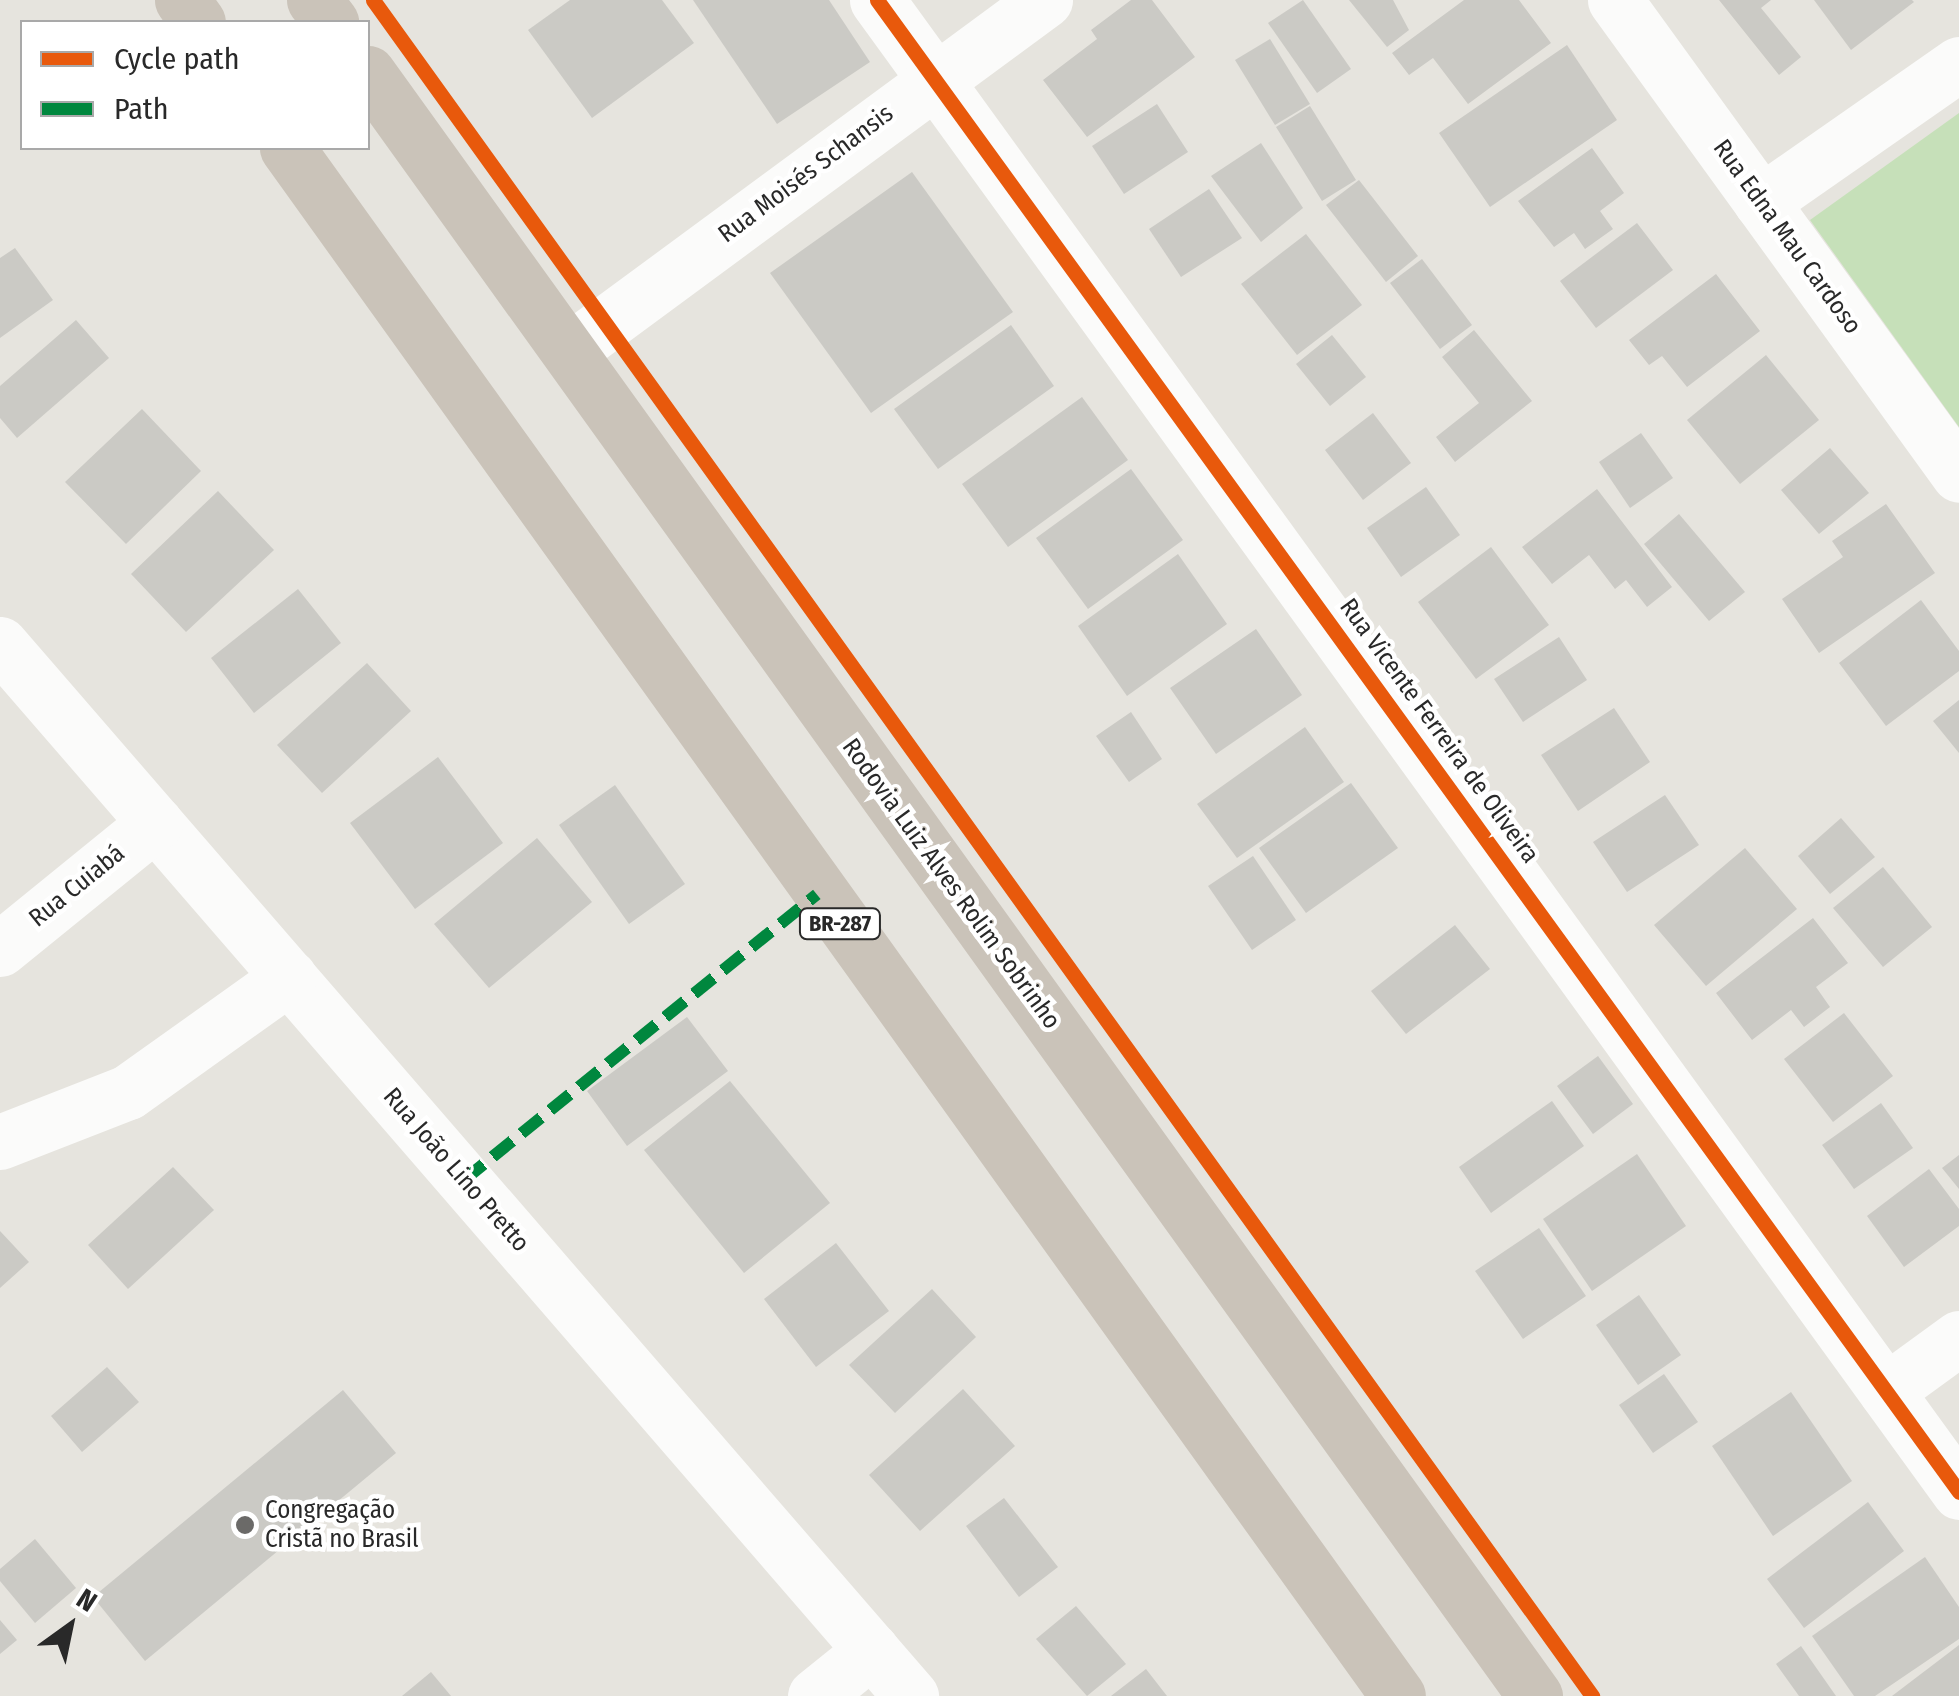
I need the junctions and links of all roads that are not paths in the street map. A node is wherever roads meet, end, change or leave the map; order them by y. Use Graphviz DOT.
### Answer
graph roads {
  1 [pos="877,0"];
  2 [pos="1045,0"];
  3 [pos="1614,0"];
  4 [pos="1959,64"];
  5 [pos="370,76"];
  6 [pos="935,78"];
  7 [pos="288,150"];
  8 [pos="1761,202"];
  9 [pos="570,350"];
  10 [pos="1959,474"];
  11 [pos="0,644"];
  12 [pos="155,823"];
  13 [pos="0,949"];
  14 [pos="289,977"];
  15 [pos="0,1142"];
  16 [pos="1959,1338"];
  17 [pos="1886,1391"];
  18 [pos="1959,1492"];
  19 [pos="872,1650"];
  20 [pos="815,1696"];
  21 [pos="911,1696"];
  22 [pos="1398,1696"];
  23 [pos="1535,1696"];
  1 -- 6 [label="street, Rua Vicente Ferreira de Oliveira"];
  2 -- 6 [label="street, Rua Moisés Schansis"];
  3 -- 8 [label="street, Rua Edna Mau Cardoso"];
  4 -- 8 [label="street"];
  5 -- 9 [label="highway, Rodovia Luiz Alves Rolim Sobrinho"];
  6 -- 9 [label="street, Rua Moisés Schansis"];
  6 -- 17 [label="street, Rua Vicente Ferreira de Oliveira"];
  7 -- 22 [label="highway, BR-287"];
  8 -- 10 [label="street, Rua Edna Mau Cardoso"];
  9 -- 23 [label="highway, Rodovia Luiz Alves Rolim Sobrinho"];
  11 -- 12 [label="street, Rua João Lino Pretto"];
  12 -- 13 [label="street, Rua Cuiabá"];
  12 -- 14 [label="street, Rua João Lino Pretto"];
  14 -- 15 [label="street"];
  14 -- 19 [label="street, Rua João Lino Pretto"];
  16 -- 17 [label="street"];
  17 -- 18 [label="street, Rua Vicente Ferreira de Oliveira"];
  19 -- 20 [label="street"];
  19 -- 21 [label="street, Rua João Lino Pretto"];
}
